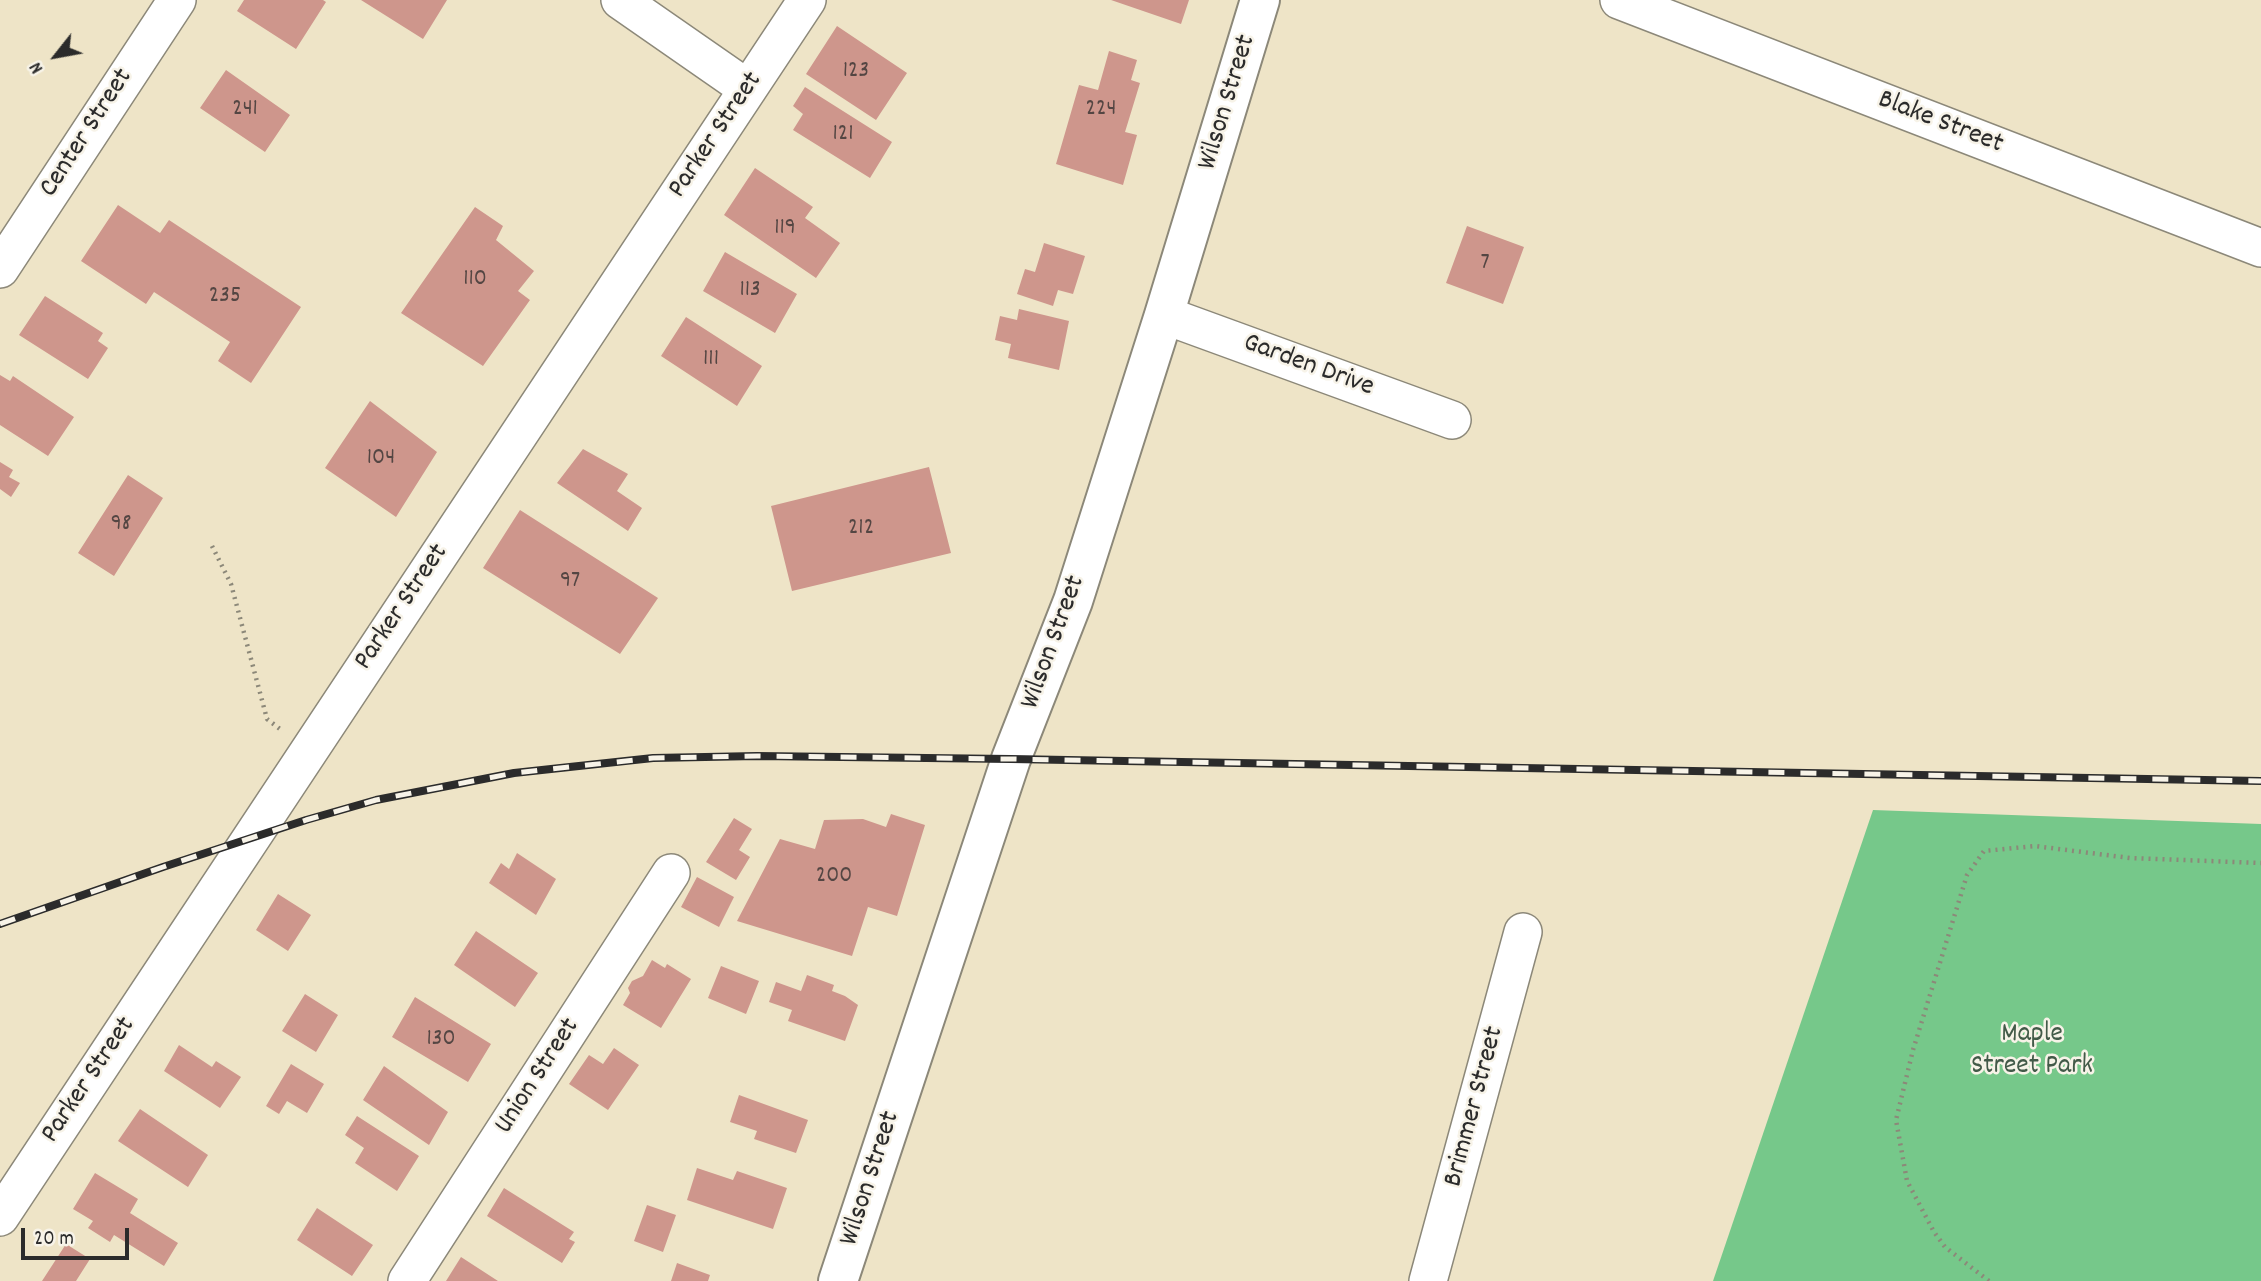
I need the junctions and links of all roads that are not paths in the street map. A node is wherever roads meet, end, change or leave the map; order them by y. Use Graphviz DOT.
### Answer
graph roads {
  1 [pos="177,0"];
  2 [pos="620,0"];
  3 [pos="807,0"];
  4 [pos="1260,0"];
  5 [pos="1619,0"];
  6 [pos="748,89"];
  7 [pos="2261,248"];
  8 [pos="0,269"];
  9 [pos="1164,315"];
  10 [pos="1452,420"];
  11 [pos="671,873"];
  12 [pos="1523,932"];
  13 [pos="0,1217"];
  14 [pos="407,1281"];
  15 [pos="838,1281"];
  16 [pos="1428,1281"];
  1 -- 8 [label="street, Center Street"];
  2 -- 6 [label="street"];
  3 -- 6 [label="street, Parker Street"];
  4 -- 9 [label="main road, Wilson Street"];
  5 -- 7 [label="street, Blake Street"];
  6 -- 13 [label="street, Parker Street"];
  9 -- 10 [label="street, Garden Drive"];
  9 -- 15 [label="main road, Wilson Street"];
  11 -- 14 [label="street, Union Street"];
  12 -- 16 [label="street, Brimmer Street"];
}
